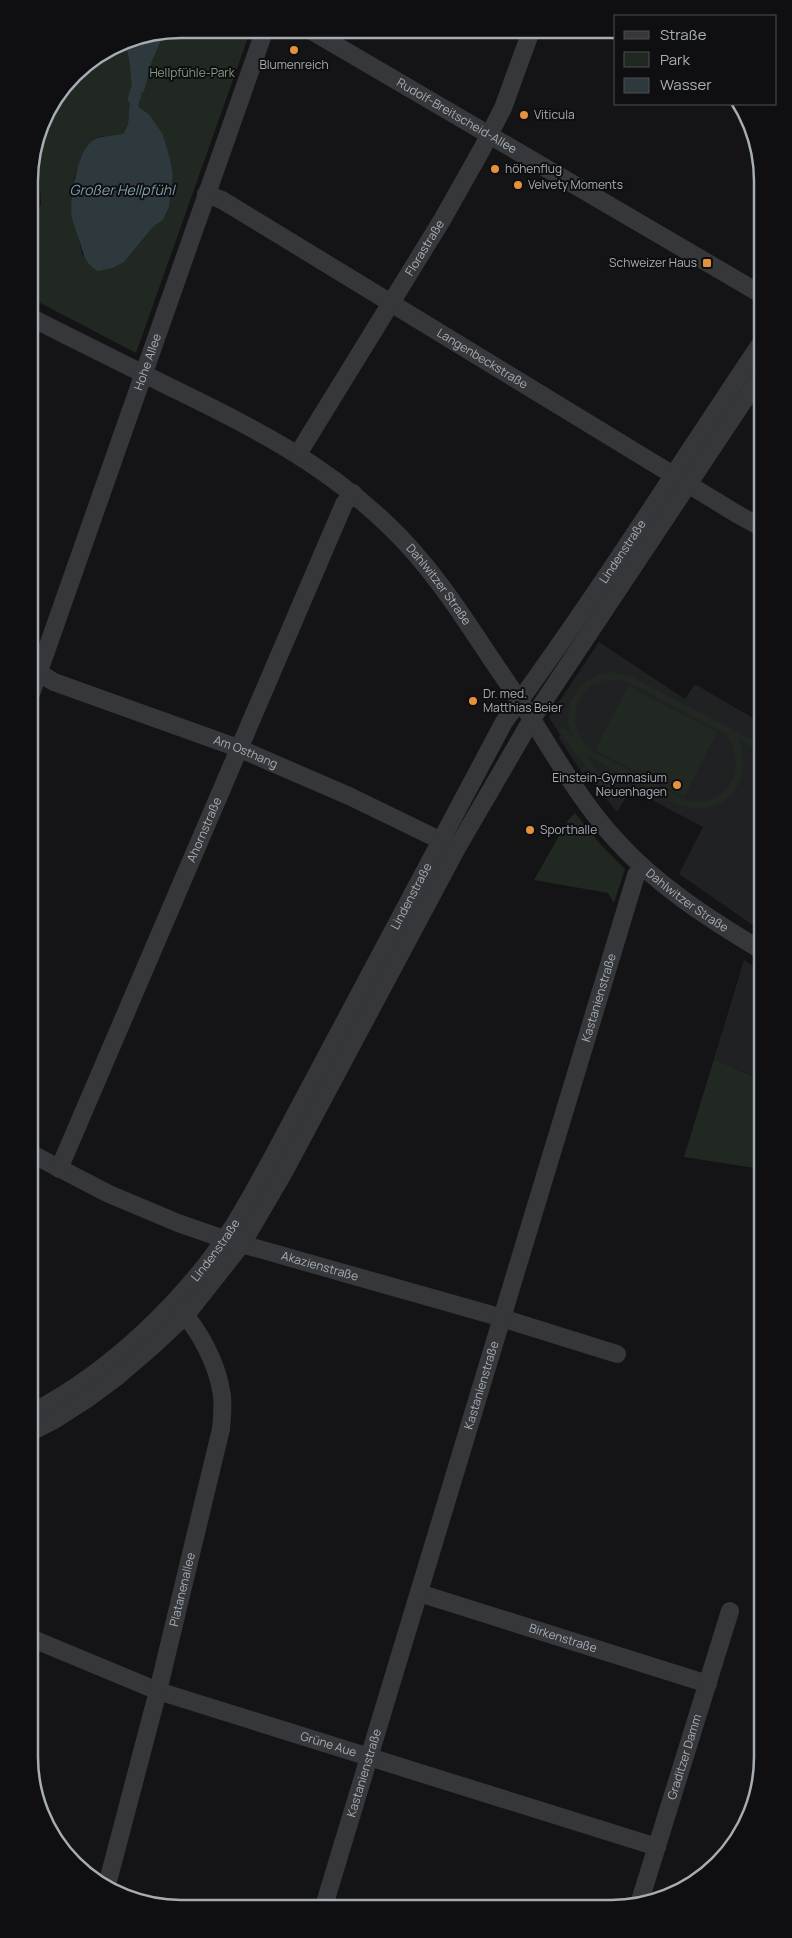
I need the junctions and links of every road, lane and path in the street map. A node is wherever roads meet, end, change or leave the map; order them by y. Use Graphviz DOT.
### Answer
graph roads {
  1 [pos="262,38"];
  2 [pos="324,38"];
  3 [pos="528,38"];
  4 [pos="489,136"];
  5 [pos="206,194"];
  6 [pos="754,290"];
  7 [pos="390,302"];
  8 [pos="38,321"];
  9 [pos="754,353"];
  10 [pos="144,374"];
  11 [pos="754,386"];
  12 [pos="298,454"];
  13 [pos="673,474"];
  14 [pos="689,484"];
  15 [pos="352,493"];
  16 [pos="754,523"];
  17 [pos="38,659"];
  18 [pos="38,672"];
  19 [pos="519,701"];
  20 [pos="532,720"];
  21 [pos="238,748"];
  22 [pos="449,844"];
  23 [pos="643,866"];
  24 [pos="754,946"];
  25 [pos="38,1157"];
  26 [pos="59,1169"];
  27 [pos="224,1239"];
  28 [pos="242,1244"];
  29 [pos="180,1309"];
  30 [pos="503,1318"];
  31 [pos="617,1354"];
  32 [pos="38,1409"];
  33 [pos="38,1428"];
  34 [pos="419,1593"];
  35 [pos="730,1611"];
  36 [pos="38,1641"];
  37 [pos="708,1684"];
  38 [pos="158,1691"];
  39 [pos="370,1757"];
  40 [pos="657,1846"];
  41 [pos="109,1881"];
  42 [pos="641,1897"];
  43 [pos="326,1900"];
  1 -- 5 [label="street, Hohe Allee"];
  2 -- 4 [label="street, Rudolf-Breitscheid-Allee"];
  3 -- 4 [label="street, Florastraße"];
  4 -- 6 [label="street, Rudolf-Breitscheid-Allee"];
  4 -- 7 [label="street, Florastraße"];
  5 -- 7 [label="street, Langenbeckstraße"];
  5 -- 10 [label="street, Hohe Allee"];
  7 -- 12 [label="street, Florastraße"];
  7 -- 13 [label="street, Langenbeckstraße"];
  8 -- 10 [label="street, Dahlwitzer Straße"];
  9 -- 13 [label="street, Lindenstraße"];
  10 -- 12 [label="street, Dahlwitzer Straße"];
  10 -- 17 [label="street, Hohe Allee"];
  11 -- 14 [label="street, Lindenstraße"];
  12 -- 15 [label="street, Dahlwitzer Straße"];
  13 -- 14 [label="street, Langenbeckstraße"];
  13 -- 19 [label="street, Lindenstraße"];
  14 -- 16 [label="street, Langenbeckstraße"];
  14 -- 20 [label="street, Lindenstraße"];
  15 -- 19 [label="street, Dahlwitzer Straße"];
  15 -- 21 [label="street, Ahornstraße"];
  18 -- 21 [label="street, Am Osthang"];
  19 -- 20 [label="street, Dahlwitzer Straße"];
  19 -- 22 [label="street, Lindenstraße"];
  20 -- 22 [label="street, Lindenstraße"];
  20 -- 23 [label="street, Dahlwitzer Straße"];
  21 -- 22 [label="street, Am Osthang"];
  21 -- 26 [label="street, Ahornstraße"];
  22 -- 27 [label="street, Lindenstraße"];
  22 -- 28 [label="street, Lindenstraße"];
  23 -- 24 [label="street, Dahlwitzer Straße"];
  23 -- 30 [label="street, Kastanienstraße"];
  25 -- 26 [label="street, Akazienstraße"];
  26 -- 27 [label="street, Akazienstraße"];
  27 -- 28 [label="street, Akazienstraße"];
  27 -- 29 [label="street, Lindenstraße"];
  28 -- 29 [label="street, Lindenstraße"];
  28 -- 30 [label="street, Akazienstraße"];
  29 -- 32 [label="street, Lindenstraße"];
  29 -- 33 [label="street, Lindenstraße"];
  29 -- 38 [label="street, Platanenallee"];
  30 -- 31 [label="street, Akazienstraße"];
  30 -- 34 [label="street, Kastanienstraße"];
  34 -- 37 [label="street, Birkenstraße"];
  34 -- 39 [label="street, Kastanienstraße"];
  35 -- 37 [label="street, Graditzer Damm"];
  36 -- 38 [label="street, Grüne Aue"];
  37 -- 40 [label="street, Graditzer Damm"];
  38 -- 39 [label="street, Grüne Aue"];
  38 -- 41 [label="street, Platanenallee"];
  39 -- 40 [label="street, Grüne Aue"];
  39 -- 43 [label="street, Kastanienstraße"];
  40 -- 42 [label="street, Graditzer Damm"];
}
